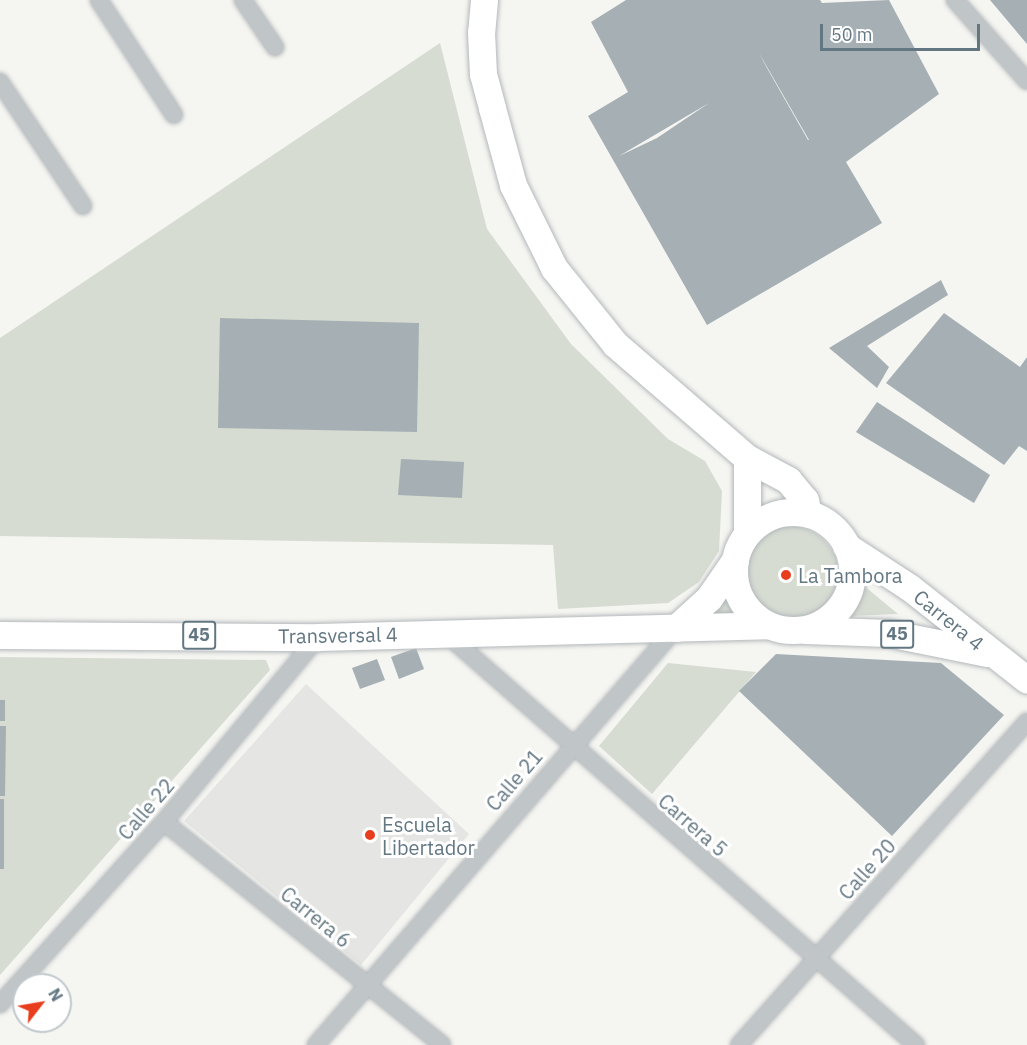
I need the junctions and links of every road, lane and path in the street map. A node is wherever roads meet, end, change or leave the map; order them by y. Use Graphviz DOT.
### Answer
graph roads {
  1 [pos="99,0"];
  2 [pos="243,0"];
  3 [pos="484,0"];
  4 [pos="955,0"];
  5 [pos="275,48"];
  6 [pos="1027,81"];
  7 [pos="0,82"];
  8 [pos="174,115"];
  9 [pos="83,206"];
  10 [pos="747,458"];
  11 [pos="808,514"];
  12 [pos="747,533"];
  13 [pos="846,546"];
  14 [pos="735,560"];
  15 [pos="768,625"];
  16 [pos="676,628"];
  17 [pos="801,630"];
  18 [pos="445,633"];
  19 [pos="0,635"];
  20 [pos="318,637"];
  21 [pos="990,654"];
  22 [pos="1027,680"];
  23 [pos="1027,722"];
  24 [pos="571,747"];
  25 [pos="164,822"];
  26 [pos="815,959"];
  27 [pos="366,984"];
  28 [pos="0,1004"];
  29 [pos="316,1045"];
  30 [pos="442,1045"];
  31 [pos="739,1045"];
  32 [pos="916,1045"];
  1 -- 8 [label="street"];
  2 -- 5 [label="street"];
  3 -- 10 [label="main road"];
  4 -- 6 [label="street"];
  7 -- 9 [label="street"];
  10 -- 11 [label="main road"];
  10 -- 12 [label="main road"];
  11 -- 12 [label="main road"];
  11 -- 13 [label="main road, 45"];
  12 -- 14 [label="main road"];
  13 -- 17 [label="main road"];
  13 -- 21 [label="main road, Carrera 4 / 45"];
  14 -- 15 [label="main road"];
  14 -- 16 [label="main road"];
  15 -- 16 [label="main road, 45"];
  15 -- 17 [label="main road, 45"];
  16 -- 18 [label="main road, Transversal 4 / 45"];
  16 -- 24 [label="street, Calle 21"];
  17 -- 21 [label="main road, Carrera 4 / 45"];
  18 -- 20 [label="main road, Transversal 4 / 45"];
  18 -- 24 [label="street, Carrera 5"];
  19 -- 20 [label="main road, Transversal 4 / 45"];
  20 -- 25 [label="street, Calle 22"];
  21 -- 22 [label="main road, Carrera 4 / 45"];
  23 -- 26 [label="street, Calle 20"];
  24 -- 26 [label="street, Carrera 5"];
  24 -- 27 [label="street, Calle 21"];
  25 -- 27 [label="street, Carrera 6"];
  25 -- 28 [label="street, Calle 22"];
  26 -- 31 [label="street, Calle 20"];
  26 -- 32 [label="street, Carrera 5"];
  27 -- 29 [label="street, Calle 21"];
  27 -- 30 [label="street, Carrera 6"];
}
